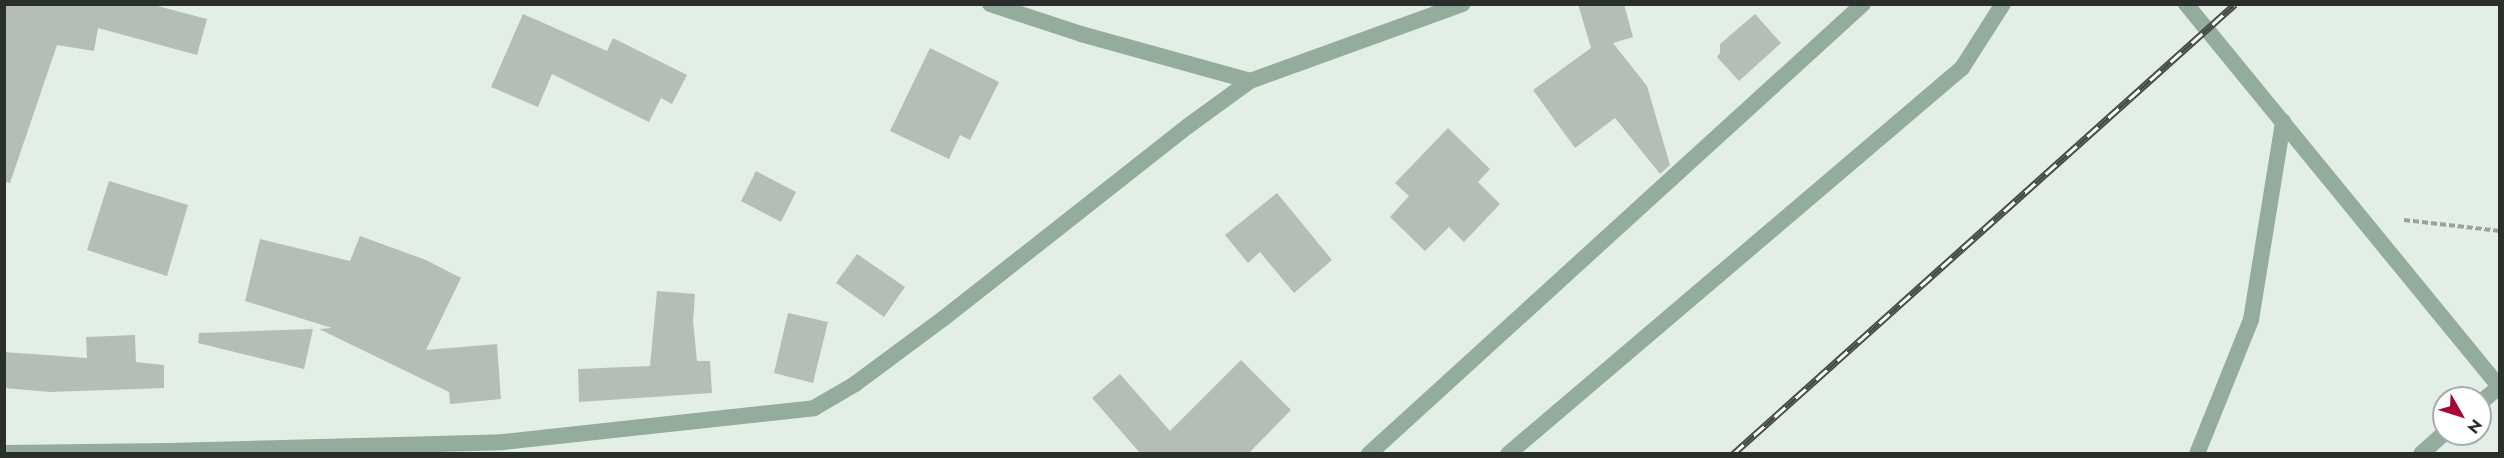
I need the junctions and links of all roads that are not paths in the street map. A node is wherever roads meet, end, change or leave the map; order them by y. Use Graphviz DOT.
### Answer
graph roads {
  1 [pos="990,4"];
  2 [pos="1463,4"];
  3 [pos="1863,4"];
  4 [pos="2003,4"];
  5 [pos="2186,4"];
  6 [pos="1250,81"];
  7 [pos="2283,122"];
  8 [pos="2499,387"];
  9 [pos="4,453"];
  10 [pos="1369,453"];
  11 [pos="1508,453"];
  12 [pos="2197,453"];
  1 -- 6 [label="street"];
  2 -- 6 [label="street"];
  3 -- 10 [label="street"];
  4 -- 11 [label="street"];
  5 -- 7 [label="street"];
  6 -- 9 [label="street"];
  7 -- 8 [label="street"];
  7 -- 12 [label="street"];
}
